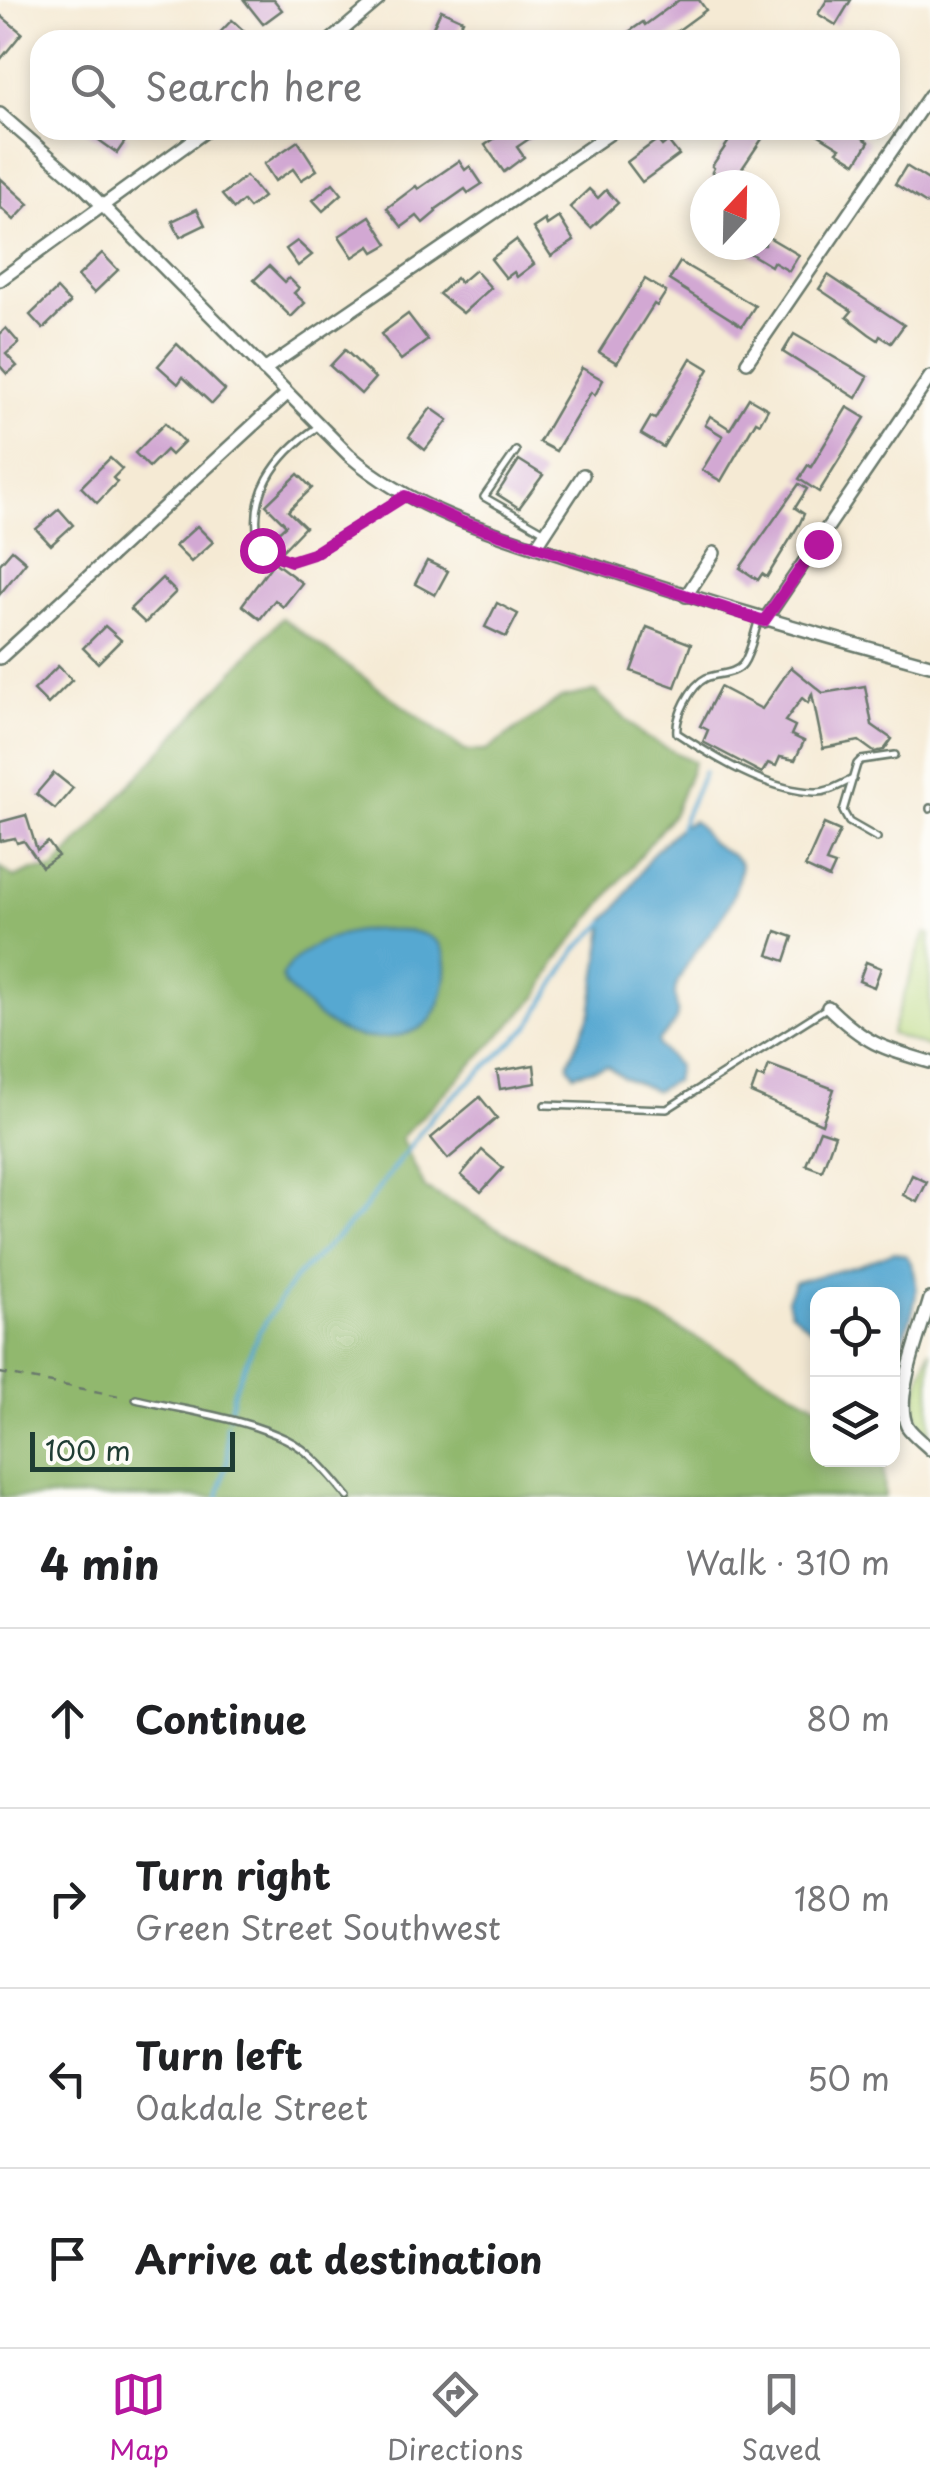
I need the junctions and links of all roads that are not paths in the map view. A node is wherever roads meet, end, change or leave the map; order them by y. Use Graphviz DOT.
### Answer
graph roads {
  1 [pos="378,0"];
  2 [pos="344,30"];
  3 [pos="930,95"];
  4 [pos="0,114"];
  5 [pos="900,139"];
  6 [pos="194,140"];
  7 [pos="600,140"];
  8 [pos="899,140"];
  9 [pos="102,205"];
  10 [pos="0,280"];
  11 [pos="747,362"];
  12 [pos="264,370"];
  13 [pos="930,377"];
  14 [pos="287,394"];
  15 [pos="319,426"];
  16 [pos="516,451"];
  17 [pos="583,475"];
  18 [pos="405,496"];
  19 [pos="545,532"];
  20 [pos="536,547"];
  21 [pos="714,553"];
  22 [pos="686,596"];
  23 [pos="761,620"];
  24 [pos="0,658"];
  25 [pos="930,666"];
  26 [pos="895,756"];
  27 [pos="852,779"];
  28 [pos="877,838"];
  29 [pos="828,1007"];
  30 [pos="930,1062"];
  31 [pos="545,1105"];
  32 [pos="930,1299"];
  33 [pos="136,1400"];
  34 [pos="930,1449"];
  35 [pos="348,1497"];
  1 -- 2 [label="street"];
  3 -- 5 [label="street"];
  4 -- 9 [label="street"];
  6 -- 9 [label="street"];
  7 -- 12 [label="street"];
  8 -- 11 [label="street"];
  9 -- 10 [label="street"];
  9 -- 12 [label="street"];
  12 -- 14 [label="street"];
  13 -- 23 [label="street"];
  14 -- 15 [label="street"];
  14 -- 24 [label="street"];
  15 -- 18 [label="street"];
  15 -- 18 [label="lane"];
  16 -- 19 [label="lane"];
  17 -- 19 [label="street"];
  18 -- 20 [label="street"];
  19 -- 20 [label="street"];
  20 -- 22 [label="street"];
  21 -- 22 [label="street"];
  22 -- 23 [label="street"];
  23 -- 25 [label="street"];
  23 -- 27 [label="lane"];
  26 -- 27 [label="lane"];
  27 -- 28 [label="lane"];
  29 -- 30 [label="street"];
  29 -- 31 [label="lane"];
  32 -- 34 [label="street"];
  33 -- 35 [label="lane"];
}
